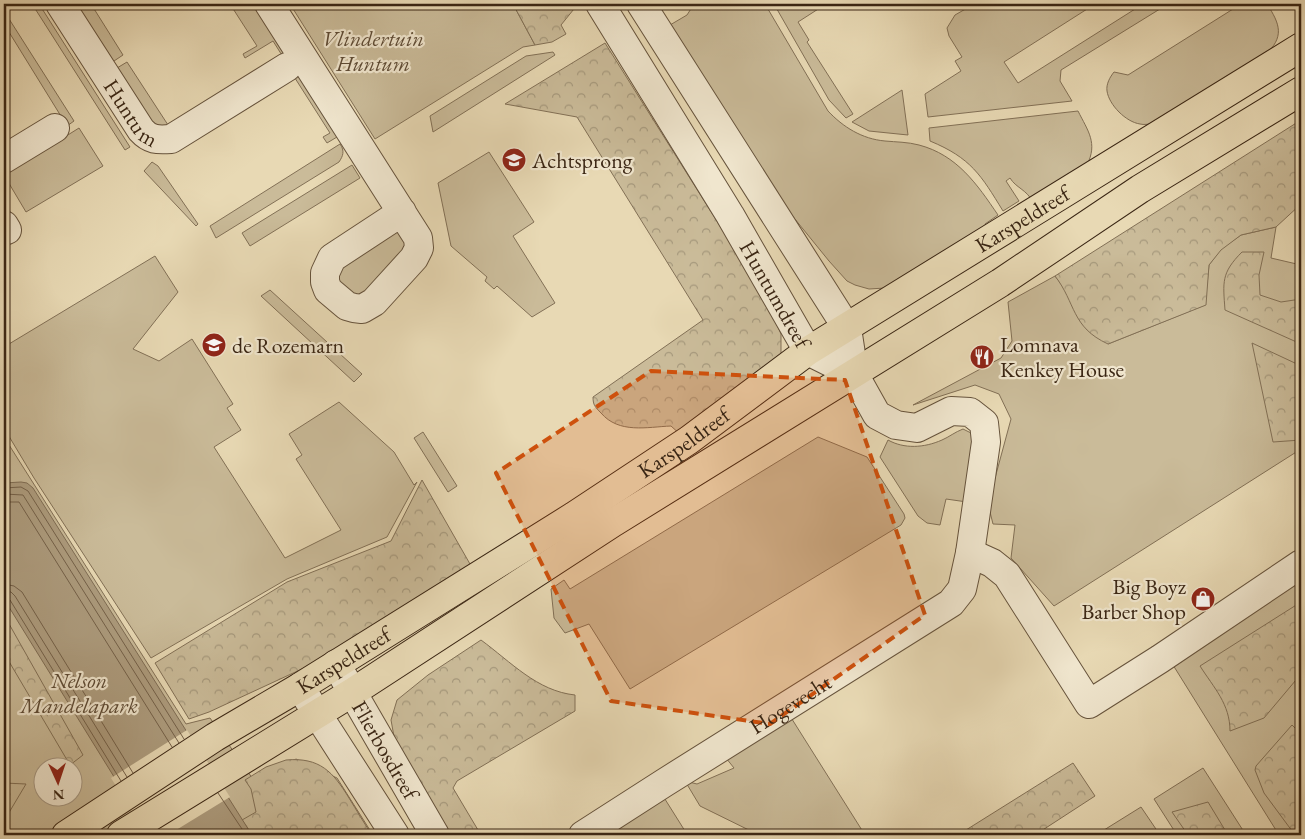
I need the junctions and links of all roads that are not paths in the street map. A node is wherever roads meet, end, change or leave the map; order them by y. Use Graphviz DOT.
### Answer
graph roads {
  1 [pos="60,4"];
  2 [pos="269,4"];
  3 [pos="600,4"];
  4 [pos="641,4"];
  5 [pos="1301,47"];
  6 [pos="286,66"];
  7 [pos="1301,91"];
  8 [pos="55,128"];
  9 [pos="4,159"];
  10 [pos="402,212"];
  11 [pos="847,328"];
  12 [pos="808,351"];
  13 [pos="854,374"];
  14 [pos="970,553"];
  15 [pos="1301,564"];
  16 [pos="336,664"];
  17 [pos="300,687"];
  18 [pos="353,692"];
  19 [pos="316,715"];
  20 [pos="66,835"];
  21 [pos="121,835"];
  22 [pos="395,835"];
  23 [pos="435,835"];
  24 [pos="583,835"];
  1 -- 6 [label="street, Huntum"];
  2 -- 10 [label="street"];
  3 -- 12 [label="street, Huntumdreef"];
  4 -- 11 [label="street, Huntumdreef"];
  5 -- 11 [label="main road, Karspeldreef"];
  7 -- 13 [label="main road, Karspeldreef"];
  8 -- 9 [label="street"];
  11 -- 12 [label="main road, Karspeldreef"];
  11 -- 13 [label="street, Huntumdreef"];
  12 -- 13 [label="street, Huntumdreef"];
  12 -- 16 [label="main road, Karspeldreef"];
  13 -- 14 [label="street, Hogevecht"];
  13 -- 18 [label="main road, Karspeldreef"];
  14 -- 15 [label="street"];
  14 -- 24 [label="street, Hogevecht"];
  16 -- 17 [label="main road, Karspeldreef"];
  16 -- 18 [label="street, Flierbosdreef"];
  17 -- 19 [label="street, Flierbosdreef"];
  17 -- 20 [label="main road, Karspeldreef"];
  18 -- 19 [label="main road, Karspeldreef"];
  18 -- 23 [label="street, Flierbosdreef"];
  19 -- 21 [label="main road, Karspeldreef"];
  19 -- 22 [label="street, Flierbosdreef"];
}
